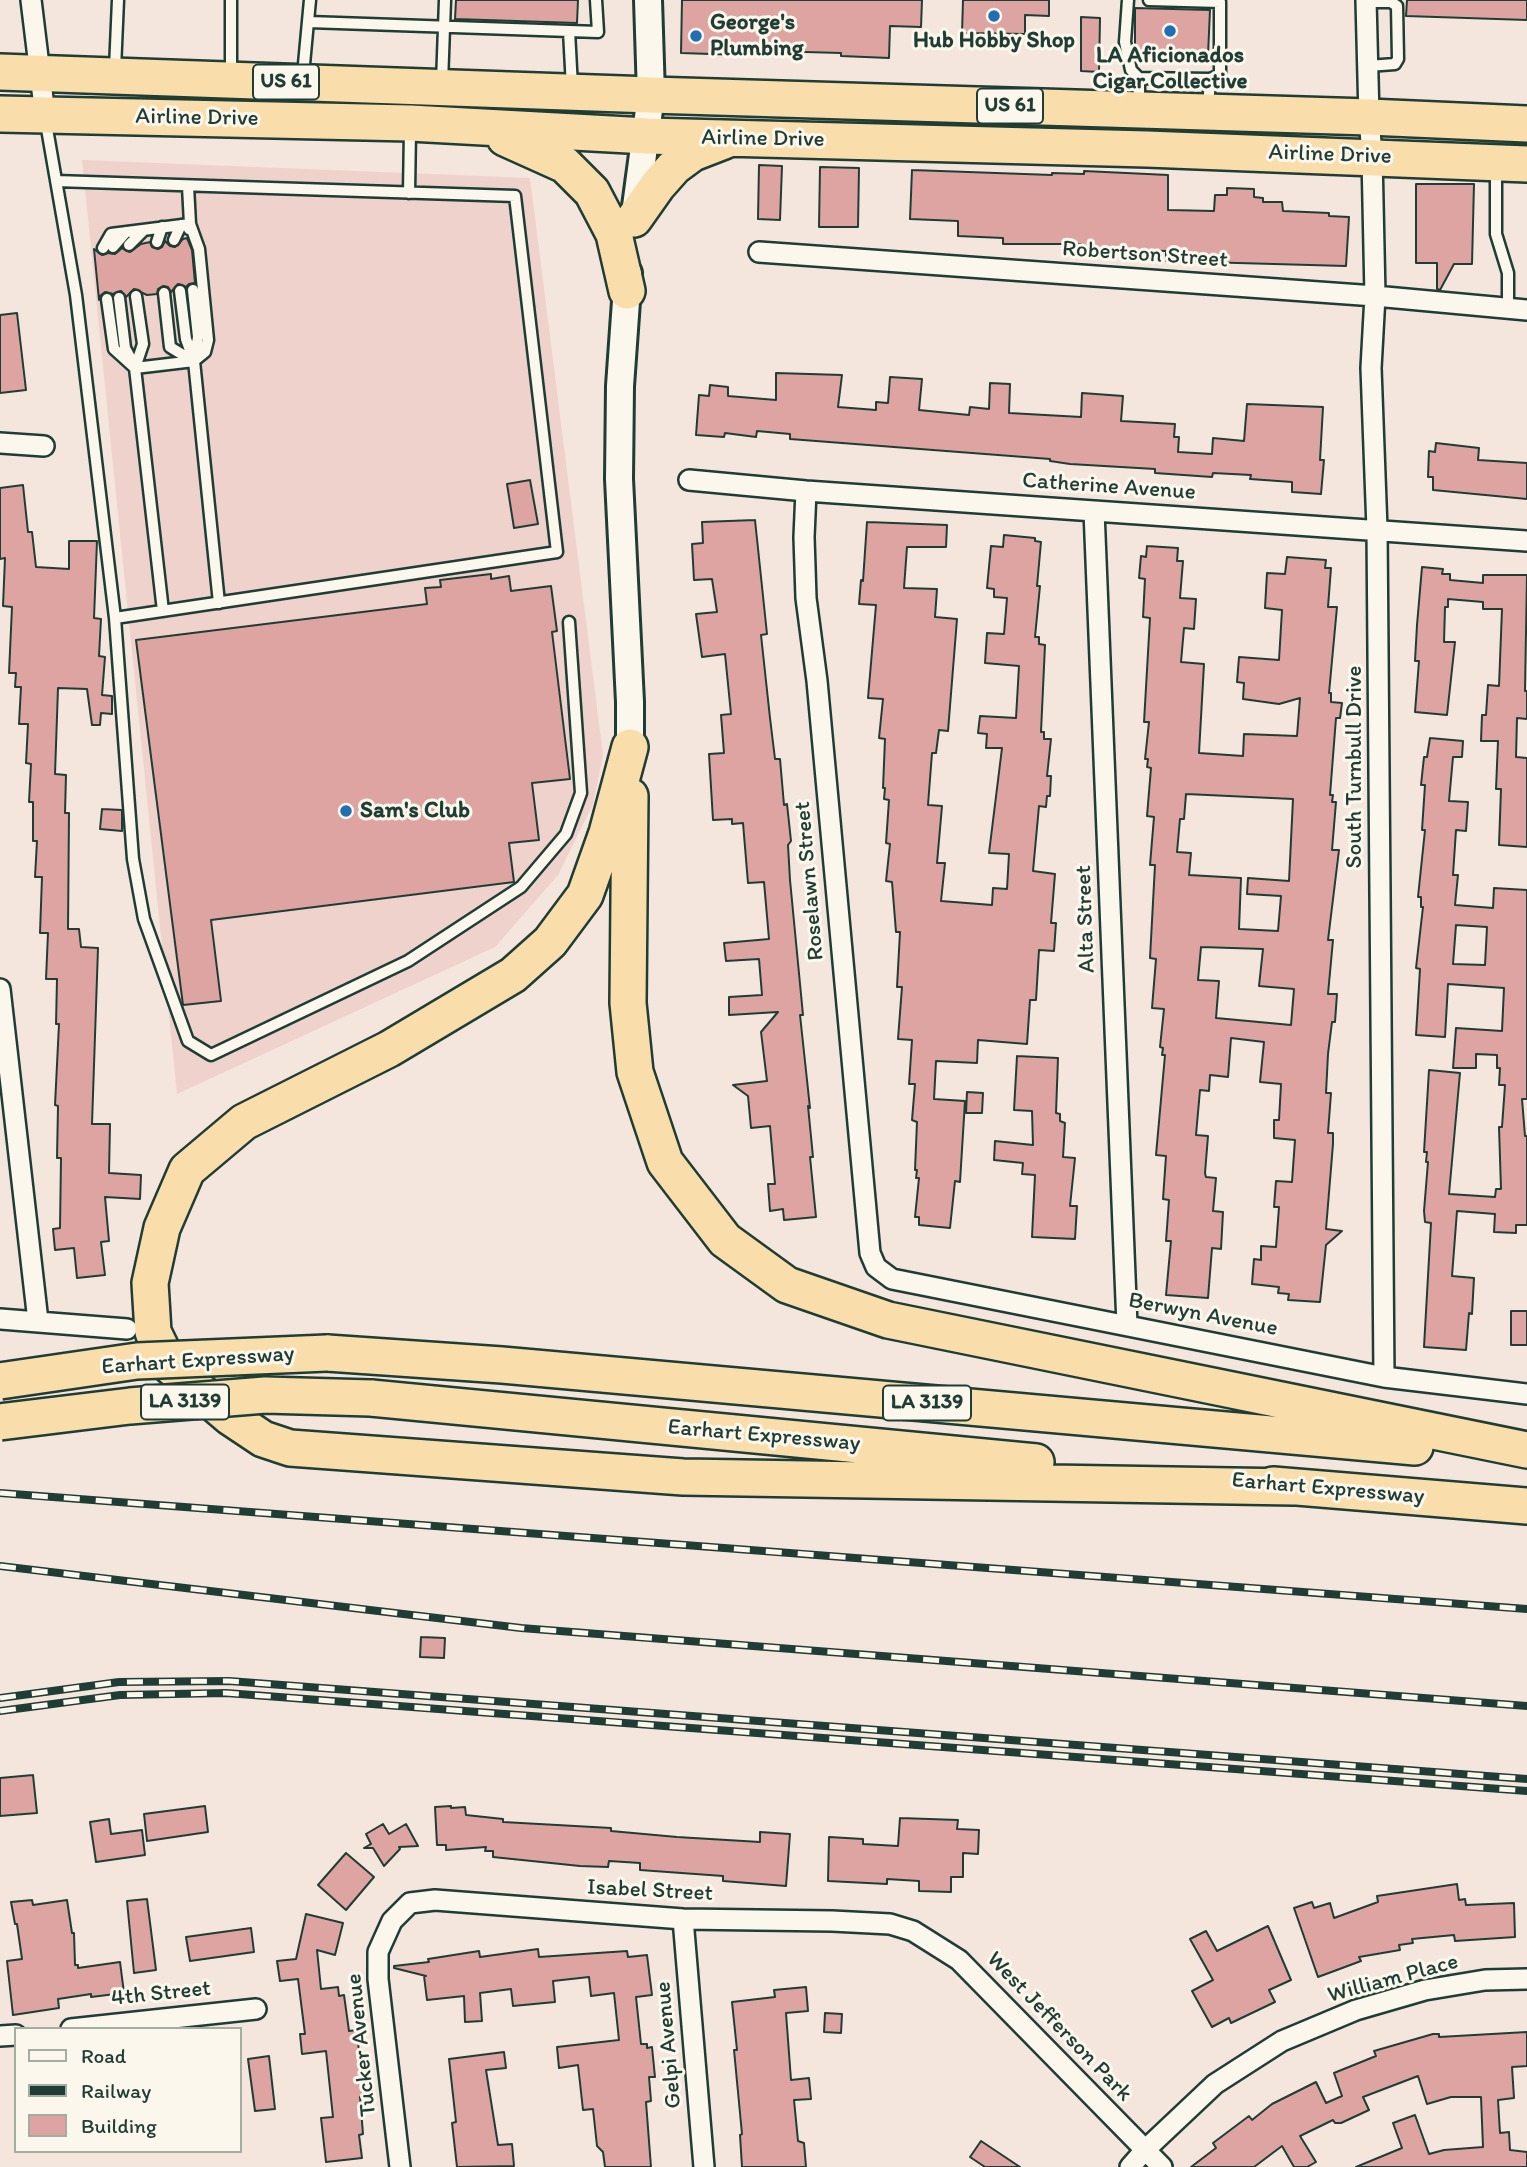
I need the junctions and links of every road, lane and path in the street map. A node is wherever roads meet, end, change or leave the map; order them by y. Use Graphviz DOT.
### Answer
graph roads {
  1 [pos="31,0"];
  2 [pos="118,0"];
  3 [pos="231,0"];
  4 [pos="310,0"];
  5 [pos="445,0"];
  6 [pos="596,0"];
  7 [pos="648,0"];
  8 [pos="1128,0"];
  9 [pos="1149,0"];
  10 [pos="1366,1"];
  11 [pos="309,22"];
  12 [pos="445,27"];
  13 [pos="569,31"];
  14 [pos="1368,65"];
  15 [pos="0,72"];
  16 [pos="40,74"];
  17 [pos="115,76"];
  18 [pos="231,80"];
  19 [pos="302,83"];
  20 [pos="442,88"];
  21 [pos="572,92"];
  22 [pos="1139,94"];
  23 [pos="651,95"];
  24 [pos="1209,96"];
  25 [pos="0,114"];
  26 [pos="45,115"];
  27 [pos="1369,117"];
  28 [pos="410,123"];
  29 [pos="1527,124"];
  30 [pos="475,128"];
  31 [pos="647,136"];
  32 [pos="731,138"];
  33 [pos="1372,156"];
  34 [pos="1512,163"];
  35 [pos="56,181"];
  36 [pos="188,186"];
  37 [pos="409,193"];
  38 [pos="634,219"];
  39 [pos="185,225"];
  40 [pos="163,227"];
  41 [pos="144,230"];
  42 [pos="188,238"];
  43 [pos="174,240"];
  44 [pos="157,242"];
  45 [pos="129,245"];
  46 [pos="108,247"];
  47 [pos="759,252"];
  48 [pos="193,290"];
  49 [pos="180,291"];
  50 [pos="626,291"];
  51 [pos="164,293"];
  52 [pos="136,296"];
  53 [pos="1375,296"];
  54 [pos="113,299"];
  55 [pos="1517,309"];
  56 [pos="194,361"];
  57 [pos="135,368"];
  58 [pos="0,443"];
  59 [pos="44,446"];
  60 [pos="689,480"];
  61 [pos="806,491"];
  62 [pos="1094,511"];
  63 [pos="1377,529"];
  64 [pos="1527,541"];
  65 [pos="219,603"];
  66 [pos="163,611"];
  67 [pos="115,618"];
  68 [pos="569,622"];
  69 [pos="630,747"];
  70 [pos="0,989"];
  71 [pos="876,1265"];
  72 [pos="0,1318"];
  73 [pos="37,1321"];
  74 [pos="1127,1325"];
  75 [pos="127,1329"];
  76 [pos="1384,1377"];
  77 [pos="0,1381"];
  78 [pos="1527,1394"];
  79 [pos="0,1422"];
  80 [pos="1527,1450"];
  81 [pos="1527,1457"];
  82 [pos="1294,1487"];
  83 [pos="1527,1506"];
  84 [pos="683,1919"];
  85 [pos="392,1921"];
  86 [pos="913,1931"];
  87 [pos="1527,1979"];
  88 [pos="256,2009"];
  89 [pos="90,2027"];
  90 [pos="1145,2150"];
  91 [pos="400,2167"];
  92 [pos="704,2167"];
  93 [pos="1130,2167"];
  94 [pos="1162,2167"];
  1 -- 16 [label="street"];
  2 -- 17 [label="lane"];
  3 -- 18 [label="lane"];
  4 -- 11 [label="lane"];
  5 -- 12 [label="lane"];
  6 -- 13 [label="lane"];
  7 -- 23 [label="street"];
  8 -- 22 [label="lane"];
  9 -- 24 [label="lane"];
  10 -- 14 [label="street, South Turnbull Drive"];
  10 -- 14 [label="lane"];
  11 -- 12 [label="lane"];
  11 -- 19 [label="lane"];
  12 -- 13 [label="lane"];
  12 -- 20 [label="lane"];
  13 -- 21 [label="lane"];
  14 -- 27 [label="street, South Turnbull Drive"];
  15 -- 16 [label="highway, Airline Drive / US 61"];
  16 -- 17 [label="highway, Airline Drive / US 61"];
  16 -- 26 [label="street"];
  17 -- 18 [label="highway, Airline Drive / US 61"];
  18 -- 19 [label="highway, Airline Drive / US 61"];
  19 -- 20 [label="highway, Airline Drive / US 61"];
  20 -- 21 [label="highway, Airline Drive / US 61"];
  21 -- 23 [label="highway, Airline Drive / US 61"];
  22 -- 23 [label="highway, Airline Drive / US 61"];
  22 -- 24 [label="highway, Airline Drive / US 61"];
  23 -- 31 [label="street"];
  24 -- 27 [label="highway, Airline Drive / US 61"];
  25 -- 26 [label="highway, Airline Drive / US 61"];
  26 -- 28 [label="highway, Airline Drive / US 61"];
  26 -- 35 [label="lane"];
  27 -- 29 [label="highway, Airline Drive / US 61"];
  27 -- 33 [label="street, South Turnbull Drive"];
  28 -- 30 [label="highway, Airline Drive / US 61"];
  28 -- 37 [label="lane"];
  30 -- 31 [label="highway, Airline Drive / US 61"];
  30 -- 50 [label="highway"];
  31 -- 32 [label="highway, Airline Drive / US 61"];
  31 -- 38 [label="street"];
  32 -- 33 [label="highway, Airline Drive / US 61"];
  32 -- 38 [label="highway"];
  33 -- 34 [label="highway, Airline Drive / US 61"];
  33 -- 53 [label="street, South Turnbull Drive"];
  34 -- 55 [label="lane"];
  35 -- 36 [label="lane"];
  35 -- 67 [label="lane"];
  36 -- 37 [label="lane"];
  36 -- 39 [label="lane"];
  37 -- 65 [label="lane"];
  38 -- 50 [label="street"];
  39 -- 40 [label="lane"];
  39 -- 42 [label="lane"];
  39 -- 43 [label="lane"];
  39 -- 56 [label="lane"];
  40 -- 41 [label="lane"];
  40 -- 44 [label="lane"];
  41 -- 45 [label="lane"];
  41 -- 46 [label="lane"];
  47 -- 53 [label="street, Robertson Street"];
  48 -- 56 [label="lane"];
  49 -- 56 [label="lane"];
  50 -- 69 [label="street"];
  51 -- 56 [label="lane"];
  52 -- 57 [label="lane"];
  53 -- 55 [label="street, Robertson Street"];
  53 -- 63 [label="street, South Turnbull Drive"];
  54 -- 57 [label="lane"];
  56 -- 57 [label="lane"];
  56 -- 65 [label="lane"];
  57 -- 66 [label="lane"];
  58 -- 59 [label="street"];
  60 -- 61 [label="street, Catherine Avenue"];
  61 -- 62 [label="street, Catherine Avenue"];
  61 -- 71 [label="street, Roselawn Street"];
  62 -- 63 [label="street, Catherine Avenue"];
  62 -- 74 [label="street, Alta Street"];
  63 -- 64 [label="street, Catherine Avenue"];
  63 -- 76 [label="street, South Turnbull Drive"];
  65 -- 66 [label="lane"];
  66 -- 67 [label="lane"];
  67 -- 68 [label="lane"];
  69 -- 80 [label="highway"];
  69 -- 82 [label="highway"];
  70 -- 73 [label="street"];
  71 -- 74 [label="street, Berwyn Avenue"];
  72 -- 73 [label="street"];
  73 -- 75 [label="street"];
  74 -- 76 [label="street, Berwyn Avenue"];
  76 -- 78 [label="street, Berwyn Avenue"];
  77 -- 81 [label="highway, Earhart Expressway / LA 3139, bridge"];
  79 -- 82 [label="highway, Earhart Expressway / LA 3139, bridge"];
  82 -- 83 [label="highway, Earhart Expressway / LA 3139"];
  84 -- 85 [label="street, Isabel Street"];
  84 -- 86 [label="street, Isabel Street"];
  84 -- 92 [label="street, Gelpi Avenue"];
  85 -- 91 [label="street, Tucker Avenue"];
  86 -- 90 [label="street, West Jefferson Park"];
  87 -- 90 [label="street, William Place"];
  88 -- 89 [label="street, 4th Street"];
  90 -- 93 [label="street, William Place"];
  90 -- 94 [label="street, West Jefferson Park"];
}
